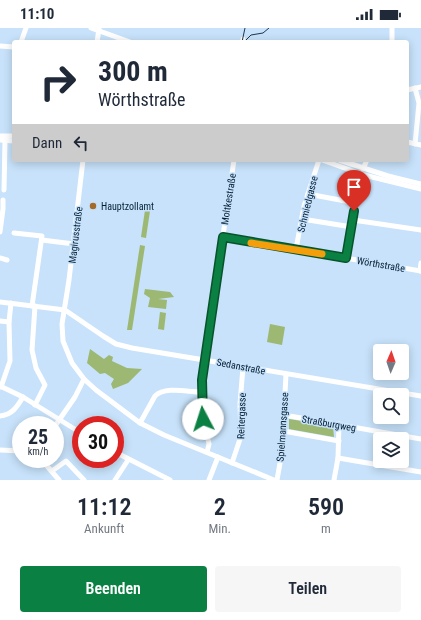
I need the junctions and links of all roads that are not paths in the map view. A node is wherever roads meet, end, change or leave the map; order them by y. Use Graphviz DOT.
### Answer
graph roads {
  1 [pos="26,28"];
  2 [pos="91,28"];
  3 [pos="392,28"];
  4 [pos="99,29"];
  5 [pos="22,40"];
  6 [pos="97,40"];
  7 [pos="125,40"];
  8 [pos="392,40"];
  9 [pos="0,46"];
  10 [pos="12,47"];
  11 [pos="421,87"];
  12 [pos="415,88"];
  13 [pos="409,90"];
  14 [pos="0,136"];
  15 [pos="12,136"];
  16 [pos="3,140"];
  17 [pos="409,143"];
  18 [pos="414,144"];
  19 [pos="421,145"];
  20 [pos="83,162"];
  21 [pos="234,162"];
  22 [pos="320,162"];
  23 [pos="327,162"];
  24 [pos="344,162"];
  25 [pos="366,162"];
  26 [pos="363,169"];
  27 [pos="364,175"];
  28 [pos="421,184"];
  29 [pos="421,189"];
  30 [pos="4,190"];
  31 [pos="308,194"];
  32 [pos="3,200"];
  33 [pos="356,203"];
  34 [pos="302,219"];
  35 [pos="353,220"];
  36 [pos="352,227"];
  37 [pos="0,230"];
  38 [pos="421,230"];
  39 [pos="14,233"];
  40 [pos="223,237"];
  41 [pos="42,240"];
  42 [pos="74,244"];
  43 [pos="296,250"];
  44 [pos="0,258"];
  45 [pos="346,258"];
  46 [pos="7,260"];
  47 [pos="421,263"];
  48 [pos="420,271"];
  49 [pos="0,302"];
  50 [pos="11,303"];
  51 [pos="34,306"];
  52 [pos="65,310"];
  53 [pos="0,321"];
  54 [pos="9,322"];
  55 [pos="204,359"];
  56 [pos="243,367"];
  57 [pos="286,374"];
  58 [pos="84,379"];
  59 [pos="0,386"];
  60 [pos="201,392"];
  61 [pos="421,396"];
  62 [pos="23,397"];
  63 [pos="35,405"];
  64 [pos="284,415"];
  65 [pos="0,416"];
  66 [pos="52,416"];
  67 [pos="62,416"];
  68 [pos="140,423"];
  69 [pos="339,424"];
  70 [pos="283,431"];
  71 [pos="421,439"];
  72 [pos="339,441"];
  73 [pos="0,450"];
  74 [pos="12,451"];
  75 [pos="207,452"];
  76 [pos="218,457"];
  77 [pos="124,458"];
  78 [pos="338,458"];
  79 [pos="128,460"];
  80 [pos="232,463"];
  81 [pos="49,468"];
  82 [pos="52,472"];
  83 [pos="421,472"];
  84 [pos="59,480"];
  85 [pos="84,480"];
  86 [pos="115,480"];
  87 [pos="170,480"];
  88 [pos="209,480"];
  89 [pos="274,480"];
  90 [pos="277,480"];
  91 [pos="334,480"];
  1 -- 5 [label="street"];
  2 -- 4 [label="street"];
  3 -- 8 [label="street"];
  4 -- 6 [label="street"];
  4 -- 7 [label="street"];
  9 -- 10 [label="street"];
  11 -- 12 [label="street"];
  12 -- 13 [label="street"];
  12 -- 18 [label="street"];
  14 -- 15 [label="street"];
  16 -- 30 [label="street"];
  17 -- 18 [label="street"];
  18 -- 19 [label="street"];
  20 -- 42 [label="street, Magirusstraße"];
  21 -- 40 [label="street, Moltkestraße"];
  22 -- 31 [label="street, Schmiedgasse"];
  23 -- 27 [label="street"];
  24 -- 26 [label="street"];
  25 -- 26 [label="street"];
  26 -- 28 [label="street"];
  27 -- 29 [label="street"];
  27 -- 33 [label="street"];
  31 -- 33 [label="street"];
  31 -- 34 [label="street, Schmiedgasse"];
  32 -- 37 [label="street"];
  33 -- 35 [label="street"];
  34 -- 36 [label="street"];
  34 -- 43 [label="street, Schmiedgasse"];
  35 -- 36 [label="street"];
  35 -- 38 [label="street"];
  36 -- 45 [label="street"];
  39 -- 41 [label="street"];
  40 -- 43 [label="street, Wörthstraße"];
  40 -- 55 [label="street, Moltkestraße"];
  41 -- 42 [label="street"];
  41 -- 51 [label="street"];
  42 -- 52 [label="street, Magirusstraße"];
  43 -- 45 [label="street, Wörthstraße"];
  44 -- 46 [label="street"];
  45 -- 48 [label="street, Wörthstraße"];
  47 -- 48 [label="street"];
  49 -- 50 [label="street, Sedanstraße"];
  50 -- 51 [label="street, Sedanstraße"];
  50 -- 54 [label="street"];
  51 -- 52 [label="street, Sedanstraße"];
  51 -- 63 [label="street"];
  52 -- 55 [label="street, Sedanstraße"];
  52 -- 58 [label="street, Magirusstraße"];
  53 -- 54 [label="street"];
  54 -- 59 [label="street"];
  55 -- 56 [label="street, Sedanstraße"];
  55 -- 60 [label="street, Moltkestraße"];
  56 -- 57 [label="street, Sedanstraße"];
  56 -- 80 [label="street, Reitergasse"];
  57 -- 61 [label="street, Sedanstraße"];
  57 -- 64 [label="street, Spielmannsgasse"];
  58 -- 67 [label="street"];
  58 -- 68 [label="street, Magirusstraße"];
  59 -- 62 [label="street"];
  60 -- 68 [label="street"];
  60 -- 75 [label="street, Moltkestraße"];
  62 -- 63 [label="street"];
  62 -- 65 [label="street"];
  63 -- 66 [label="street"];
  64 -- 69 [label="street, Straßburgweg"];
  64 -- 70 [label="street, Spielmannsgasse"];
  68 -- 75 [label="street, Magirusstraße"];
  69 -- 71 [label="street, Straßburgweg"];
  69 -- 72 [label="street"];
  70 -- 72 [label="street, Straßburgweg"];
  70 -- 90 [label="street, Spielmannsgasse"];
  72 -- 78 [label="street"];
  73 -- 74 [label="street"];
  75 -- 76 [label="street, Magirusstraße"];
  76 -- 80 [label="street, Magirusstraße"];
  76 -- 88 [label="street"];
  77 -- 79 [label="street"];
  78 -- 83 [label="street"];
  78 -- 91 [label="street"];
  79 -- 86 [label="street"];
  79 -- 87 [label="street"];
  80 -- 89 [label="street, Magirusstraße"];
  81 -- 82 [label="street"];
  82 -- 84 [label="street"];
  82 -- 85 [label="street"];
}
